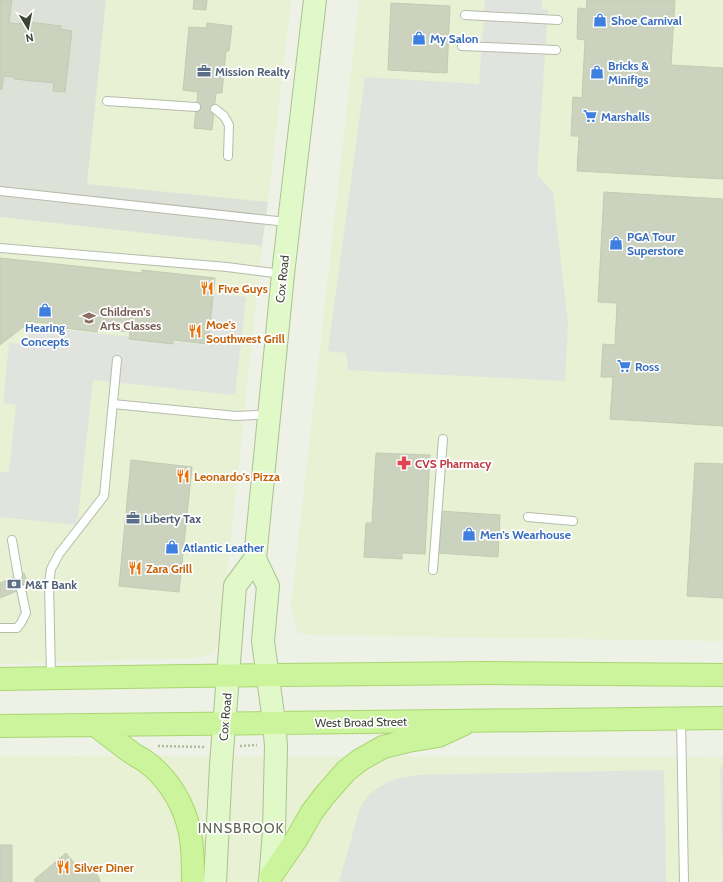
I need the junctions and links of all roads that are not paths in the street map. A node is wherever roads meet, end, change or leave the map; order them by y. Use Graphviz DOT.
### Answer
graph roads {
  1 [pos="315,0"];
  2 [pos="465,15"];
  3 [pos="558,20"];
  4 [pos="462,46"];
  5 [pos="556,50"];
  6 [pos="106,101"];
  7 [pos="196,107"];
  8 [pos="214,109"];
  9 [pos="228,156"];
  10 [pos="0,191"];
  11 [pos="288,222"];
  12 [pos="0,248"];
  13 [pos="283,274"];
  14 [pos="117,360"];
  15 [pos="113,404"];
  16 [pos="269,413"];
  17 [pos="443,439"];
  18 [pos="528,517"];
  19 [pos="573,521"];
  20 [pos="12,540"];
  21 [pos="255,559"];
  22 [pos="433,570"];
  23 [pos="18,575"];
  24 [pos="21,589"];
  25 [pos="0,628"];
  26 [pos="723,674"];
  27 [pos="228,675"];
  28 [pos="268,675"];
  29 [pos="51,678"];
  30 [pos="0,679"];
  31 [pos="681,718"];
  32 [pos="723,718"];
  33 [pos="473,720"];
  34 [pos="274,722"];
  35 [pos="225,723"];
  36 [pos="95,725"];
  37 [pos="0,726"];
  38 [pos="271,879"];
  39 [pos="193,882"];
  40 [pos="215,882"];
  41 [pos="684,882"];
  1 -- 11 [label="main road, Cox Road"];
  2 -- 3 [label="lane"];
  4 -- 5 [label="lane"];
  6 -- 7 [label="lane"];
  8 -- 9 [label="lane"];
  10 -- 11 [label="lane"];
  11 -- 13 [label="main road, Cox Road"];
  12 -- 13 [label="lane"];
  13 -- 16 [label="main road, Cox Road"];
  14 -- 15 [label="lane"];
  15 -- 16 [label="lane"];
  15 -- 29 [label="lane"];
  16 -- 21 [label="main road, Cox Road"];
  17 -- 22 [label="lane"];
  18 -- 19 [label="lane"];
  20 -- 23 [label="lane"];
  21 -- 27 [label="main road, Cox Road"];
  21 -- 28 [label="main road"];
  24 -- 25 [label="lane"];
  26 -- 28 [label="main road"];
  27 -- 28 [label="main road"];
  27 -- 29 [label="main road"];
  27 -- 35 [label="main road, Cox Road"];
  28 -- 34 [label="main road"];
  29 -- 30 [label="main road"];
  31 -- 32 [label="main road, West Broad Street"];
  31 -- 33 [label="main road, West Broad Street"];
  31 -- 41 [label="lane"];
  33 -- 34 [label="main road, West Broad Street"];
  33 -- 38 [label="main road"];
  34 -- 35 [label="main road, West Broad Street"];
  34 -- 38 [label="main road"];
  35 -- 36 [label="main road, West Broad Street"];
  35 -- 40 [label="main road, Cox Road"];
  36 -- 37 [label="main road, West Broad Street"];
  36 -- 39 [label="main road"];
}
